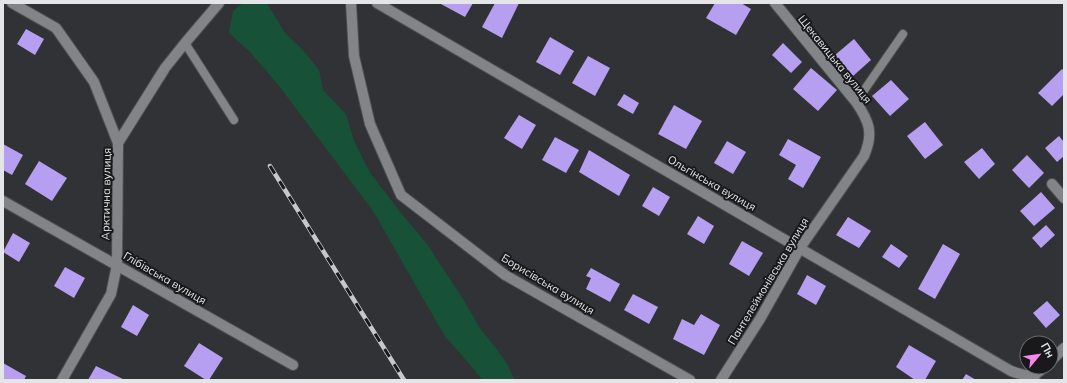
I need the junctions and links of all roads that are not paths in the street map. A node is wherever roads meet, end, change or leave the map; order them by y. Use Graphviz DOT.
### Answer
graph roads {
  1 [pos="12,3"];
  2 [pos="219,3"];
  3 [pos="351,3"];
  4 [pos="377,3"];
  5 [pos="775,3"];
  6 [pos="903,34"];
  7 [pos="185,43"];
  8 [pos="856,102"];
  9 [pos="234,120"];
  10 [pos="870,134"];
  11 [pos="118,143"];
  12 [pos="1052,184"];
  13 [pos="1064,198"];
  14 [pos="3,201"];
  15 [pos="800,248"];
  16 [pos="116,265"];
  17 [pos="293,365"];
  18 [pos="1032,377"];
  19 [pos="62,380"];
  20 [pos="690,380"];
  21 [pos="721,380"];
  1 -- 11 [label="street"];
  2 -- 7 [label="street, Арктична вулиця"];
  3 -- 20 [label="street, Борисівська вулиця"];
  4 -- 15 [label="street, Ольгінська вулиця"];
  5 -- 8 [label="street, Щекавицька вулиця"];
  6 -- 8 [label="lane"];
  7 -- 9 [label="lane"];
  7 -- 11 [label="street, Арктична вулиця"];
  8 -- 10 [label="street, Щекавицька вулиця"];
  10 -- 15 [label="street, Пантелеймонівська вулиця"];
  11 -- 16 [label="street, Арктична вулиця"];
  12 -- 13 [label="street"];
  14 -- 16 [label="street, Глібівська вулиця"];
  15 -- 18 [label="street, Ольгінська вулиця"];
  15 -- 21 [label="street, Пантелеймонівська вулиця"];
  16 -- 17 [label="street, Глібівська вулиця"];
  16 -- 19 [label="street, Арктична вулиця"];
}
